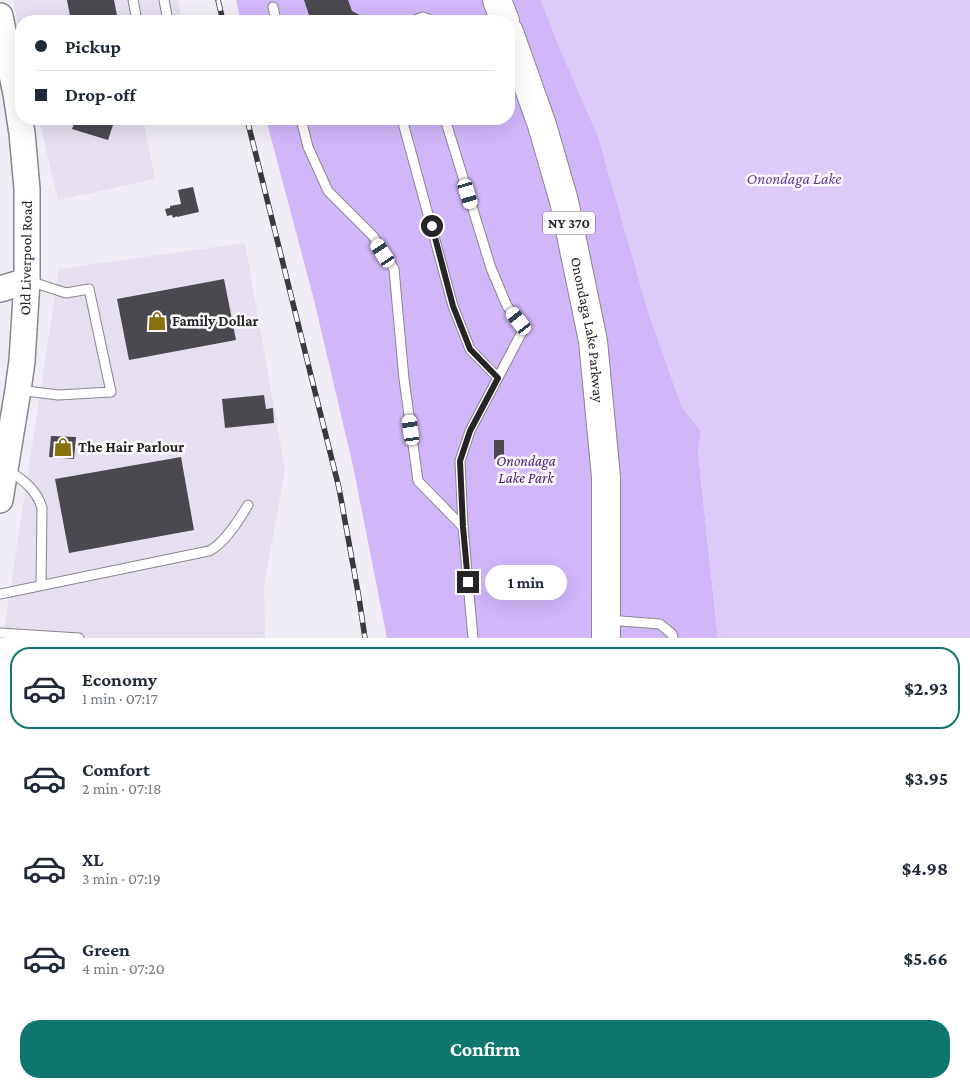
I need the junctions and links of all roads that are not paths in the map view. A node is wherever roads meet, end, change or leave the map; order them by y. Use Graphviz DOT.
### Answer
graph roads {
  1 [pos="133,0"];
  2 [pos="164,0"];
  3 [pos="497,0"];
  4 [pos="272,7"];
  5 [pos="137,15"];
  6 [pos="167,15"];
  7 [pos="274,15"];
  8 [pos="503,15"];
  9 [pos="0,16"];
  10 [pos="515,49"];
  11 [pos="15,72"];
  12 [pos="21,125"];
  13 [pos="302,125"];
  14 [pos="404,125"];
  15 [pos="447,125"];
  16 [pos="28,281"];
  17 [pos="0,289"];
  18 [pos="498,378"];
  19 [pos="18,390"];
  20 [pos="5,468"];
  21 [pos="0,500"];
  22 [pos="248,505"];
  23 [pos="463,527"];
  24 [pos="41,585"];
  25 [pos="0,594"];
  26 [pos="606,629"];
  27 [pos="0,633"];
  28 [pos="79,638"];
  29 [pos="473,638"];
  30 [pos="673,638"];
  1 -- 5 [label="lane"];
  2 -- 6 [label="lane"];
  3 -- 8 [label="main road"];
  4 -- 7 [label="lane"];
  9 -- 11 [label="main road, Old Liverpool Road"];
  10 -- 26 [label="main road, Onondaga Lake Parkway / NY 370"];
  12 -- 16 [label="main road, Old Liverpool Road"];
  13 -- 23 [label="lane"];
  14 -- 18 [label="lane"];
  15 -- 18 [label="lane"];
  16 -- 17 [label="main road"];
  16 -- 19 [label="main road, Old Liverpool Road"];
  16 -- 19 [label="lane"];
  18 -- 23 [label="lane"];
  19 -- 20 [label="main road, Old Liverpool Road"];
  20 -- 21 [label="main road, Old Liverpool Road"];
  20 -- 24 [label="lane"];
  22 -- 24 [label="lane"];
  23 -- 29 [label="lane"];
  24 -- 25 [label="lane"];
  26 -- 30 [label="lane"];
  27 -- 28 [label="lane"];
}
